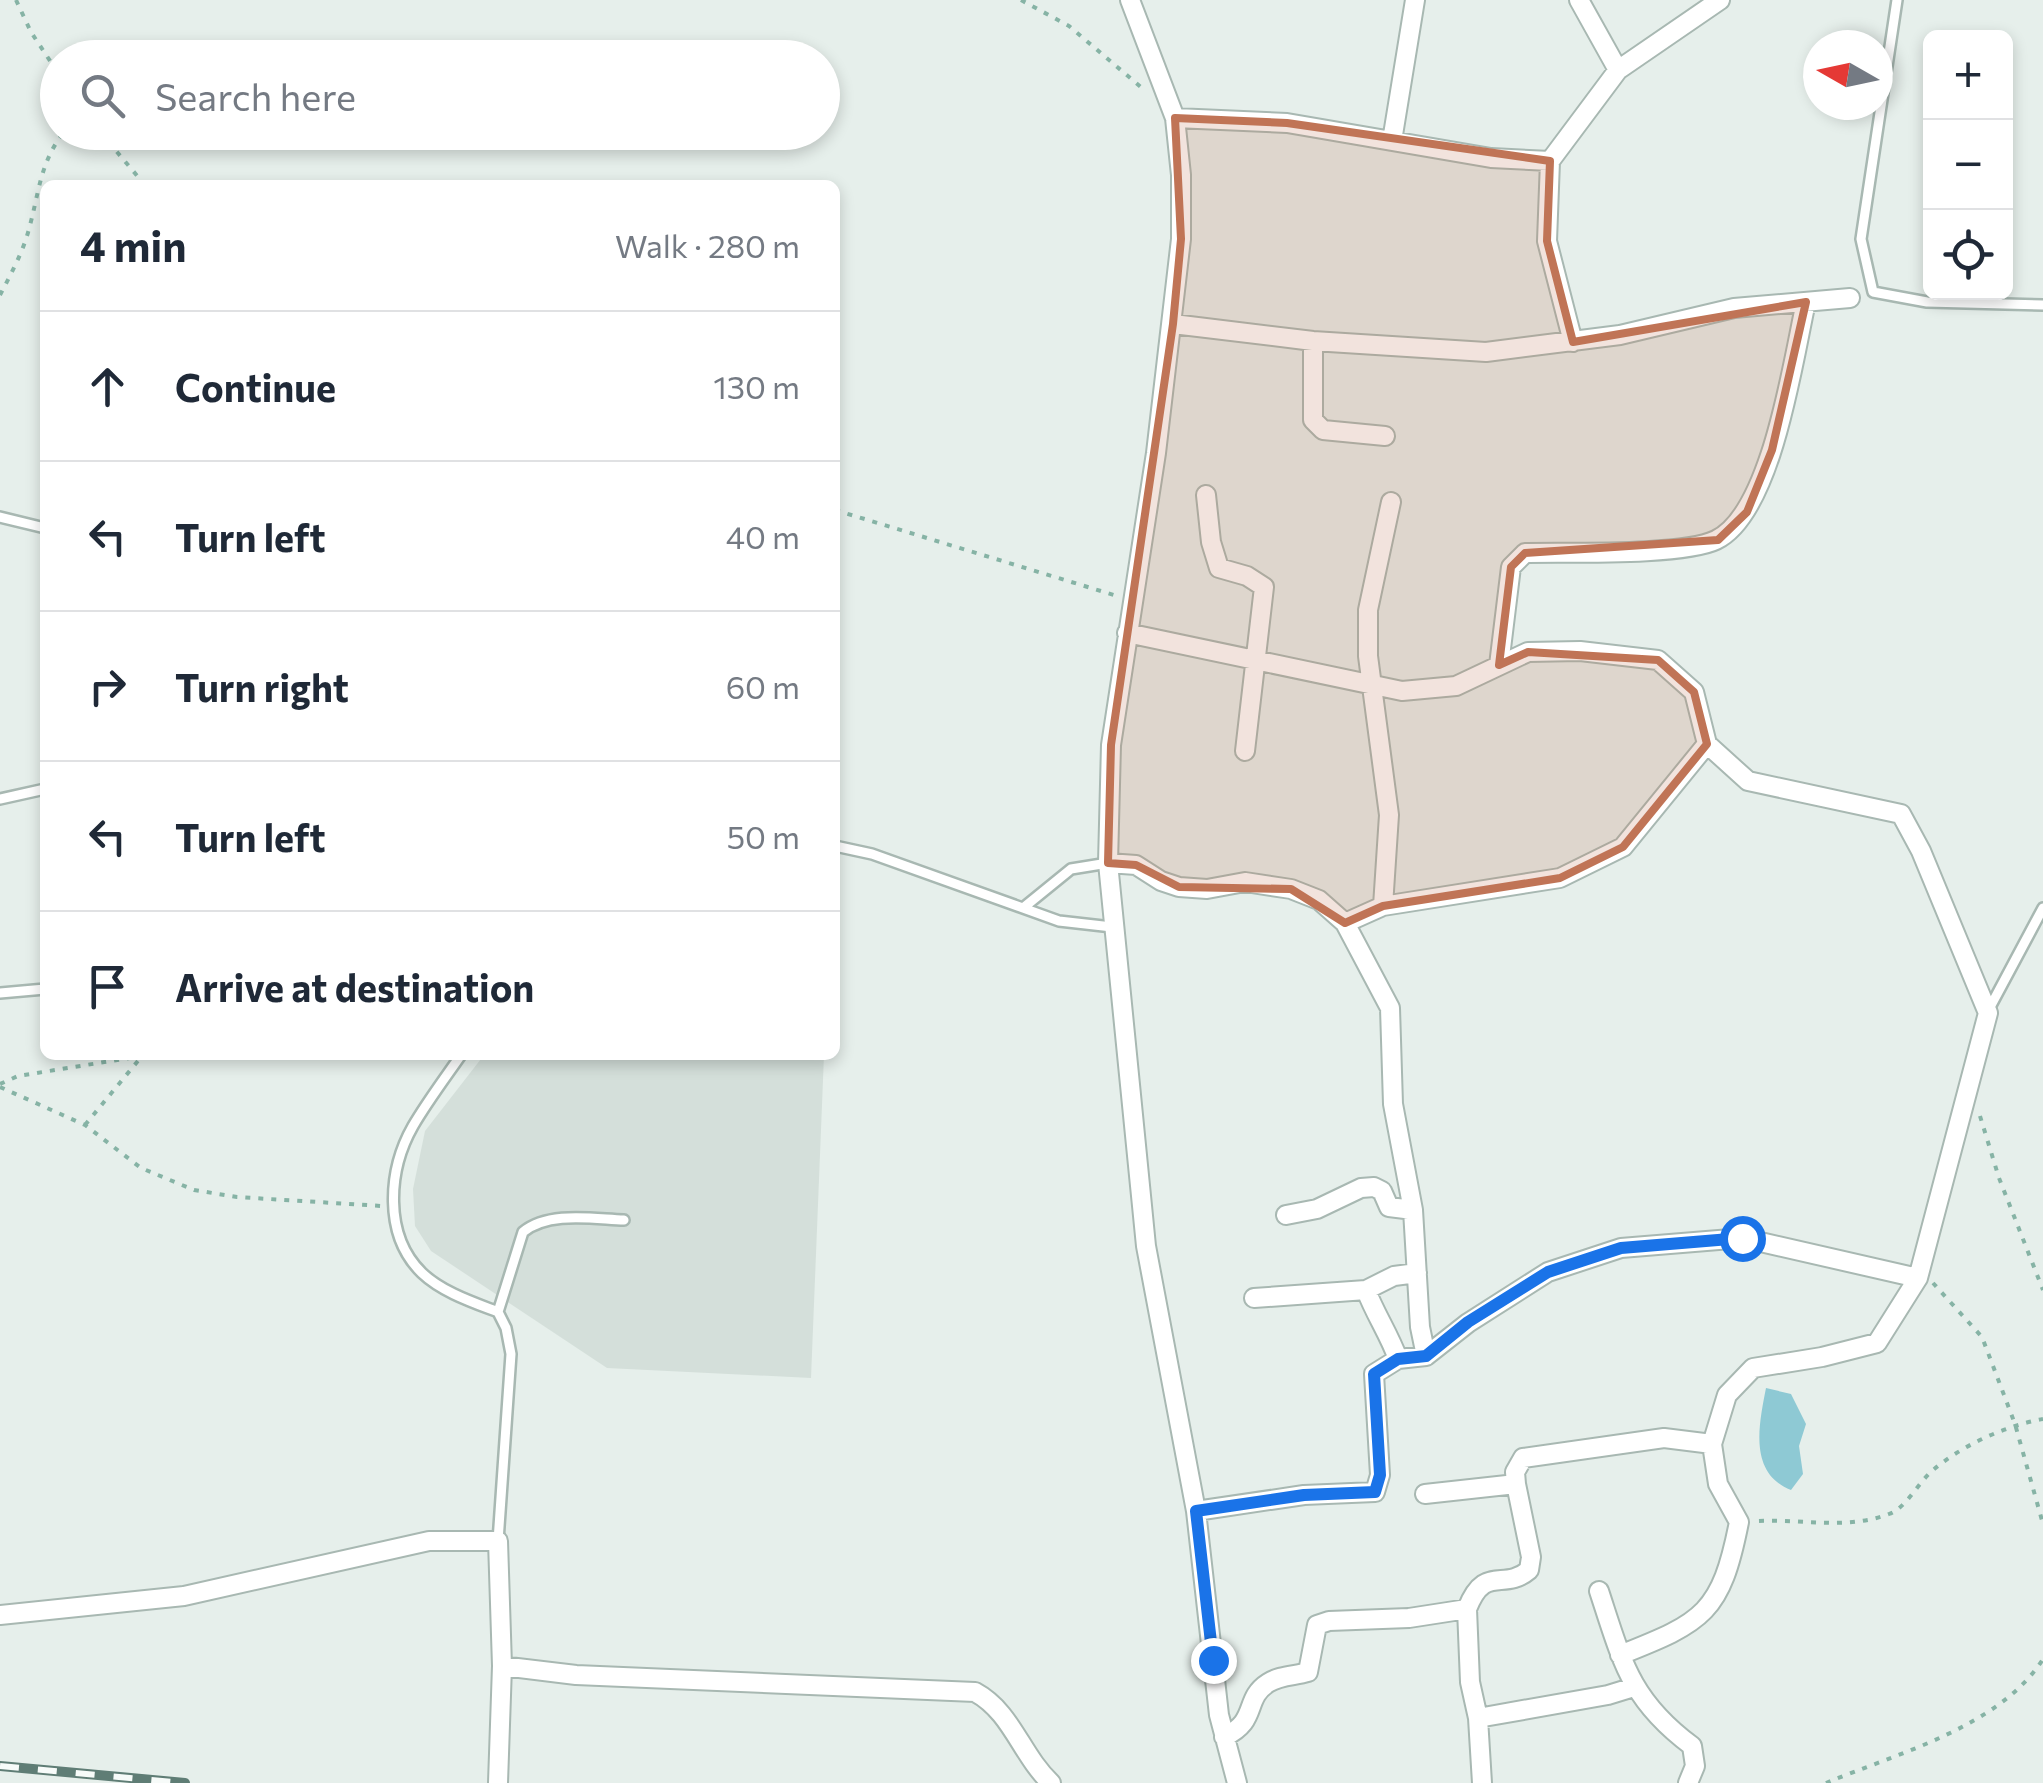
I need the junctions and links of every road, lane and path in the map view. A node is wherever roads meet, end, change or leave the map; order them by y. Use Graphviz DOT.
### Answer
graph roads {
  1 [pos="16,0"];
  2 [pos="1022,0"];
  3 [pos="1130,0"];
  4 [pos="1415,0"];
  5 [pos="1579,0"];
  6 [pos="1720,0"];
  7 [pos="1896,0"];
  8 [pos="40,46"];
  9 [pos="1618,70"];
  10 [pos="1150,95"];
  11 [pos="1175,118"];
  12 [pos="1392,141"];
  13 [pos="52,150"];
  14 [pos="115,150"];
  15 [pos="1550,161"];
  16 [pos="141,180"];
  17 [pos="0,295"];
  18 [pos="1850,298"];
  19 [pos="1806,302"];
  20 [pos="2043,304"];
  21 [pos="1173,324"];
  22 [pos="1313,341"];
  23 [pos="1573,342"];
  24 [pos="1385,436"];
  25 [pos="1206,496"];
  26 [pos="1391,502"];
  27 [pos="840,512"];
  28 [pos="0,517"];
  29 [pos="40,527"];
  30 [pos="1132,600"];
  31 [pos="1128,633"];
  32 [pos="1258,661"];
  33 [pos="1499,665"];
  34 [pos="1372,684"];
  35 [pos="1707,744"];
  36 [pos="1245,751"];
  37 [pos="40,790"];
  38 [pos="0,799"];
  39 [pos="840,847"];
  40 [pos="1108,862"];
  41 [pos="1383,906"];
  42 [pos="1023,908"];
  43 [pos="2043,908"];
  44 [pos="1345,923"];
  45 [pos="1112,928"];
  46 [pos="40,989"];
  47 [pos="0,992"];
  48 [pos="1988,1013"];
  49 [pos="117,1060"];
  50 [pos="139,1060"];
  51 [pos="459,1060"];
  52 [pos="1970,1084"];
  53 [pos="0,1085"];
  54 [pos="84,1125"];
  55 [pos="392,1207"];
  56 [pos="1413,1210"];
  57 [pos="1286,1215"];
  58 [pos="624,1220"];
  59 [pos="1416,1274"];
  60 [pos="1918,1278"];
  61 [pos="1366,1290"];
  62 [pos="2043,1290"];
  63 [pos="1254,1298"];
  64 [pos="498,1312"];
  65 [pos="1426,1356"];
  66 [pos="1398,1359"];
  67 [pos="2043,1419"];
  68 [pos="2015,1424"];
  69 [pos="1712,1444"];
  70 [pos="1516,1484"];
  71 [pos="1424,1494"];
  72 [pos="1196,1511"];
  73 [pos="1739,1522"];
  74 [pos="2043,1524"];
  75 [pos="498,1540"];
  76 [pos="1599,1591"];
  77 [pos="1467,1609"];
  78 [pos="0,1615"];
  79 [pos="1620,1654"];
  80 [pos="2043,1659"];
  81 [pos="502,1666"];
  82 [pos="1634,1687"];
  83 [pos="1478,1718"];
  84 [pos="1224,1737"];
  85 [pos="498,1783"];
  86 [pos="1051,1783"];
  87 [pos="1237,1783"];
  88 [pos="1482,1783"];
  89 [pos="1688,1783"];
  90 [pos="1826,1783"];
  1 -- 8 [label="path"];
  2 -- 10 [label="path"];
  3 -- 11 [label="street"];
  4 -- 12 [label="street"];
  5 -- 9 [label="street"];
  6 -- 9 [label="street"];
  7 -- 20 [label="lane"];
  9 -- 15 [label="street"];
  11 -- 12 [label="street"];
  11 -- 21 [label="street"];
  12 -- 15 [label="street"];
  13 -- 17 [label="path"];
  14 -- 16 [label="path"];
  15 -- 23 [label="street"];
  18 -- 19 [label="street"];
  19 -- 23 [label="street"];
  19 -- 33 [label="street"];
  21 -- 22 [label="street"];
  21 -- 30 [label="street"];
  22 -- 23 [label="street"];
  22 -- 24 [label="street"];
  25 -- 32 [label="street"];
  26 -- 34 [label="street"];
  27 -- 30 [label="path"];
  28 -- 29 [label="lane"];
  30 -- 31 [label="street"];
  31 -- 32 [label="street"];
  31 -- 40 [label="street"];
  32 -- 34 [label="street"];
  32 -- 36 [label="street"];
  33 -- 34 [label="street"];
  33 -- 35 [label="street"];
  34 -- 41 [label="street"];
  35 -- 41 [label="street"];
  35 -- 48 [label="street"];
  37 -- 38 [label="lane"];
  39 -- 42 [label="lane"];
  40 -- 42 [label="lane"];
  40 -- 44 [label="street"];
  40 -- 45 [label="street"];
  41 -- 44 [label="street"];
  42 -- 45 [label="lane"];
  43 -- 48 [label="lane"];
  44 -- 56 [label="street"];
  45 -- 72 [label="street"];
  46 -- 47 [label="lane"];
  48 -- 52 [label="street"];
  49 -- 53 [label="path"];
  50 -- 54 [label="path"];
  51 -- 55 [label="lane"];
  52 -- 60 [label="street"];
  52 -- 62 [label="path"];
  53 -- 54 [label="path"];
  54 -- 55 [label="path"];
  55 -- 64 [label="lane"];
  56 -- 57 [label="street"];
  56 -- 59 [label="street"];
  58 -- 64 [label="lane"];
  59 -- 61 [label="street"];
  59 -- 65 [label="street"];
  60 -- 65 [label="street"];
  60 -- 68 [label="path"];
  60 -- 69 [label="street"];
  61 -- 63 [label="street"];
  61 -- 66 [label="street"];
  64 -- 75 [label="lane"];
  65 -- 66 [label="street"];
  66 -- 72 [label="street"];
  67 -- 68 [label="path"];
  68 -- 73 [label="path"];
  68 -- 74 [label="path"];
  69 -- 70 [label="street"];
  69 -- 73 [label="street"];
  70 -- 71 [label="street"];
  70 -- 77 [label="street"];
  72 -- 84 [label="street"];
  73 -- 79 [label="street"];
  75 -- 78 [label="street"];
  75 -- 81 [label="street"];
  76 -- 79 [label="street"];
  77 -- 83 [label="street"];
  77 -- 84 [label="street"];
  79 -- 82 [label="street"];
  80 -- 90 [label="path"];
  81 -- 85 [label="street"];
  81 -- 86 [label="street"];
  82 -- 83 [label="street"];
  82 -- 89 [label="street"];
  83 -- 88 [label="street"];
  84 -- 87 [label="street"];
}
